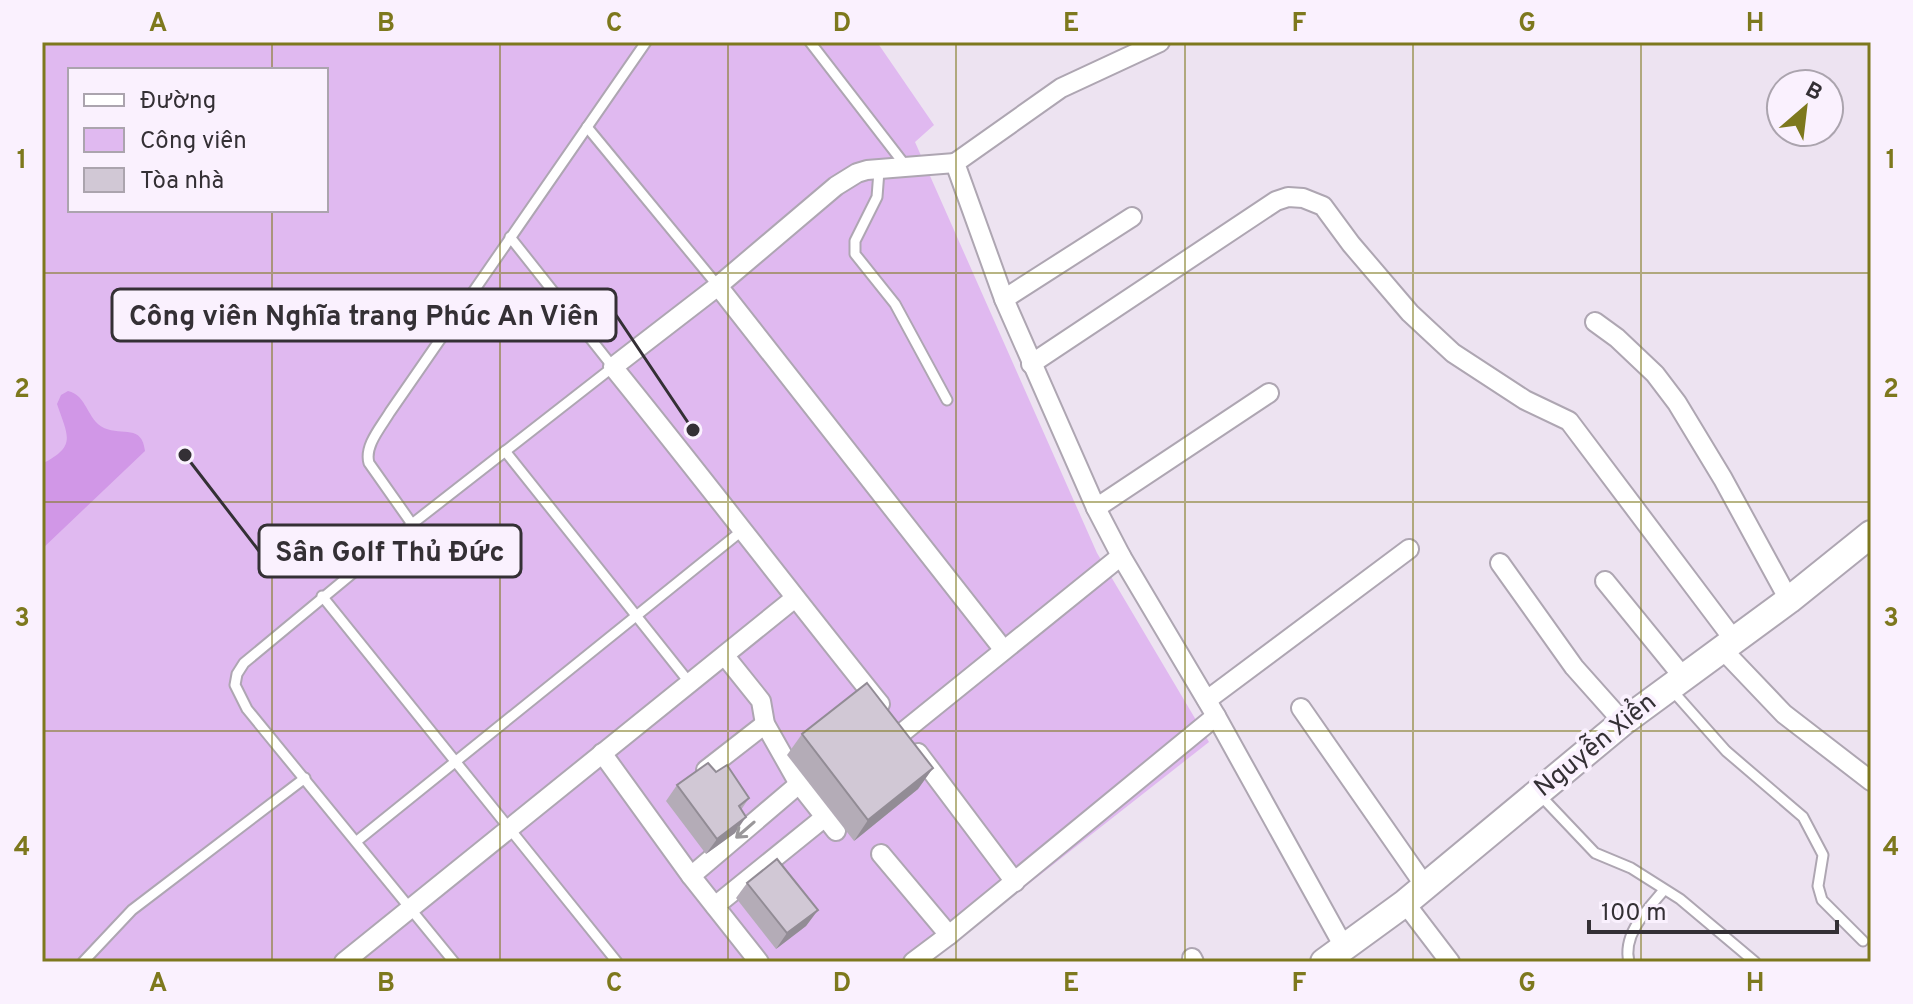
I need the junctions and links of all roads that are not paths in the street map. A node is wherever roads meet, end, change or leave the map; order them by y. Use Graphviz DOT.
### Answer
graph roads {
  1 [pos="646,42"];
  2 [pos="810,42"];
  3 [pos="1160,42"];
  4 [pos="587,127"];
  5 [pos="955,163"];
  6 [pos="907,168"];
  7 [pos="879,171"];
  8 [pos="1132,217"];
  9 [pos="510,237"];
  10 [pos="718,286"];
  11 [pos="1004,299"];
  12 [pos="1595,322"];
  13 [pos="1031,364"];
  14 [pos="613,367"];
  15 [pos="1269,393"];
  16 [pos="947,400"];
  17 [pos="505,451"];
  18 [pos="1096,508"];
  19 [pos="412,524"];
  20 [pos="744,529"];
  21 [pos="1871,534"];
  22 [pos="1409,549"];
  23 [pos="1121,556"];
  24 [pos="1500,563"];
  25 [pos="1605,581"];
  26 [pos="322,596"];
  27 [pos="795,598"];
  28 [pos="1789,600"];
  29 [pos="637,614"];
  30 [pos="1728,644"];
  31 [pos="1003,649"];
  32 [pos="725,656"];
  33 [pos="689,682"];
  34 [pos="1677,682"];
  35 [pos="1212,708"];
  36 [pos="1301,708"];
  37 [pos="1623,722"];
  38 [pos="765,724"];
  39 [pos="903,732"];
  40 [pos="602,753"];
  41 [pos="457,760"];
  42 [pos="706,770"];
  43 [pos="305,778"];
  44 [pos="1871,781"];
  45 [pos="799,784"];
  46 [pos="1538,793"];
  47 [pos="509,826"];
  48 [pos="357,841"];
  49 [pos="881,854"];
  50 [pos="691,876"];
  51 [pos="1015,882"];
  52 [pos="1664,890"];
  53 [pos="1415,895"];
  54 [pos="715,906"];
  55 [pos="411,908"];
  56 [pos="949,935"];
  57 [pos="1863,941"];
  58 [pos="1334,955"];
  59 [pos="83,962"];
  60 [pos="344,962"];
  61 [pos="454,962"];
  62 [pos="617,962"];
  63 [pos="759,962"];
  64 [pos="913,962"];
  65 [pos="1450,962"];
  66 [pos="1629,962"];
  67 [pos="1755,962"];
  1 -- 4 [label="lane"];
  2 -- 6 [label="lane"];
  3 -- 5 [label="street"];
  4 -- 9 [label="lane"];
  4 -- 10 [label="lane"];
  5 -- 6 [label="street"];
  5 -- 11 [label="street"];
  6 -- 7 [label="street"];
  7 -- 10 [label="street"];
  7 -- 16 [label="lane"];
  8 -- 11 [label="street"];
  9 -- 14 [label="lane"];
  9 -- 19 [label="lane"];
  10 -- 14 [label="street"];
  10 -- 31 [label="street"];
  11 -- 13 [label="street"];
  12 -- 28 [label="street"];
  13 -- 18 [label="street"];
  13 -- 30 [label="street"];
  14 -- 17 [label="lane"];
  14 -- 20 [label="street"];
  15 -- 18 [label="street"];
  17 -- 19 [label="lane"];
  17 -- 29 [label="lane"];
  18 -- 23 [label="street"];
  19 -- 26 [label="lane"];
  20 -- 27 [label="street"];
  20 -- 29 [label="lane"];
  21 -- 28 [label="main road, Nguyễn Xiển"];
  22 -- 35 [label="street"];
  23 -- 31 [label="street"];
  23 -- 35 [label="street"];
  24 -- 37 [label="street"];
  25 -- 34 [label="street"];
  26 -- 41 [label="lane"];
  26 -- 43 [label="lane"];
  27 -- 32 [label="street"];
  27 -- 39 [label="street"];
  28 -- 30 [label="main road, Nguyễn Xiển"];
  29 -- 33 [label="lane"];
  29 -- 41 [label="lane"];
  30 -- 34 [label="main road, Nguyễn Xiển"];
  30 -- 44 [label="street"];
  31 -- 39 [label="street"];
  32 -- 33 [label="street"];
  32 -- 38 [label="street"];
  33 -- 40 [label="street"];
  34 -- 37 [label="main road, Nguyễn Xiển"];
  34 -- 57 [label="lane"];
  35 -- 51 [label="street"];
  35 -- 58 [label="street"];
  36 -- 53 [label="street"];
  37 -- 46 [label="main road, Nguyễn Xiển"];
  38 -- 42 [label="street"];
  38 -- 45 [label="street"];
  39 -- 51 [label="street"];
  40 -- 47 [label="street"];
  40 -- 50 [label="street"];
  41 -- 47 [label="lane"];
  41 -- 48 [label="lane"];
  43 -- 48 [label="lane"];
  43 -- 59 [label="lane"];
  45 -- 50 [label="street, one-way"];
  45 -- 54 [label="street"];
  46 -- 52 [label="lane"];
  46 -- 53 [label="main road, Nguyễn Xiển"];
  47 -- 55 [label="street"];
  47 -- 62 [label="lane"];
  48 -- 55 [label="lane"];
  49 -- 56 [label="street"];
  50 -- 54 [label="street"];
  51 -- 56 [label="street"];
  52 -- 66 [label="lane"];
  52 -- 67 [label="lane"];
  53 -- 58 [label="main road, Nguyễn Xiển"];
  53 -- 65 [label="street"];
  54 -- 63 [label="street"];
  55 -- 60 [label="street"];
  55 -- 61 [label="lane"];
  56 -- 64 [label="street"];
}
